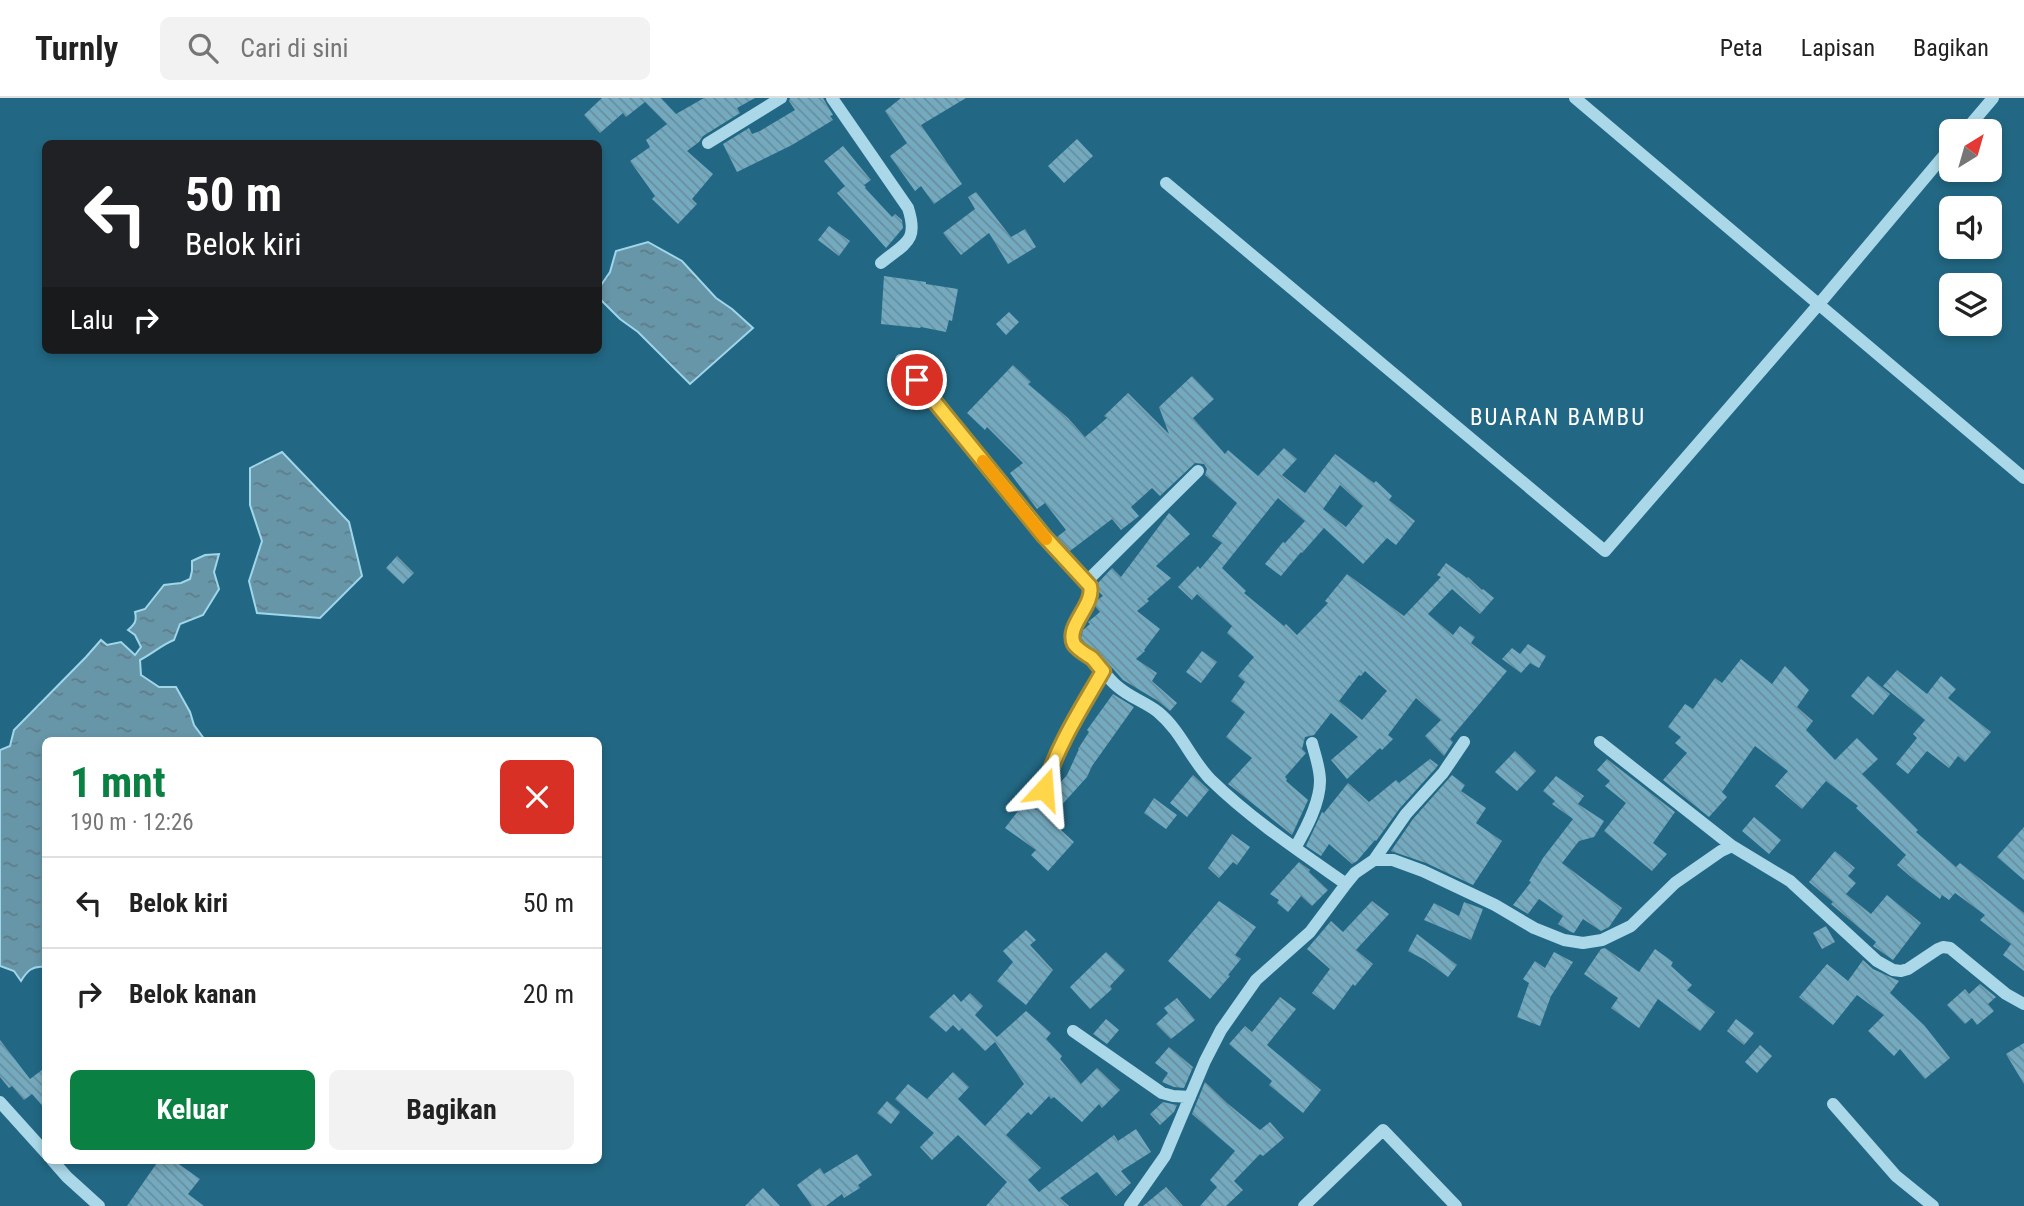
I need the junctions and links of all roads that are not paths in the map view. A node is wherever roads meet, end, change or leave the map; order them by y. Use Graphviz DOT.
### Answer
graph roads {
  1 [pos="781,98"];
  2 [pos="832,98"];
  3 [pos="1575,98"];
  4 [pos="1993,98"];
  5 [pos="1975,119"];
  6 [pos="708,144"];
  7 [pos="1939,161"];
  8 [pos="1166,183"];
  9 [pos="881,263"];
  10 [pos="1819,304"];
  11 [pos="901,360"];
  12 [pos="1198,471"];
  13 [pos="2024,478"];
  14 [pos="1086,582"];
  15 [pos="1103,671"];
  16 [pos="1464,742"];
  17 [pos="1600,742"];
  18 [pos="1312,743"];
  19 [pos="1044,789"];
  20 [pos="1732,846"];
  21 [pos="1295,848"];
  22 [pos="1374,860"];
  23 [pos="1346,884"];
  24 [pos="2024,1004"];
  25 [pos="1073,1031"];
  26 [pos="1191,1097"];
  27 [pos="0,1102"];
  28 [pos="1833,1104"];
  29 [pos="42,1149"];
  30 [pos="56,1164"];
  31 [pos="99,1206"];
  32 [pos="1130,1206"];
  33 [pos="1304,1206"];
  34 [pos="1456,1206"];
  35 [pos="1933,1206"];
  1 -- 6 [label="street"];
  2 -- 9 [label="street"];
  3 -- 10 [label="street"];
  4 -- 5 [label="street"];
  7 -- 10 [label="street"];
  8 -- 10 [label="street"];
  10 -- 13 [label="street"];
  11 -- 14 [label="street"];
  12 -- 14 [label="street"];
  14 -- 15 [label="street"];
  15 -- 19 [label="street"];
  15 -- 21 [label="street"];
  16 -- 22 [label="street"];
  17 -- 20 [label="street"];
  18 -- 21 [label="street"];
  20 -- 22 [label="street"];
  20 -- 24 [label="street"];
  21 -- 23 [label="street"];
  22 -- 23 [label="street"];
  23 -- 26 [label="street"];
  25 -- 26 [label="street"];
  26 -- 32 [label="street"];
  27 -- 29 [label="street"];
  28 -- 35 [label="street"];
  30 -- 31 [label="street"];
  33 -- 34 [label="street"];
}
